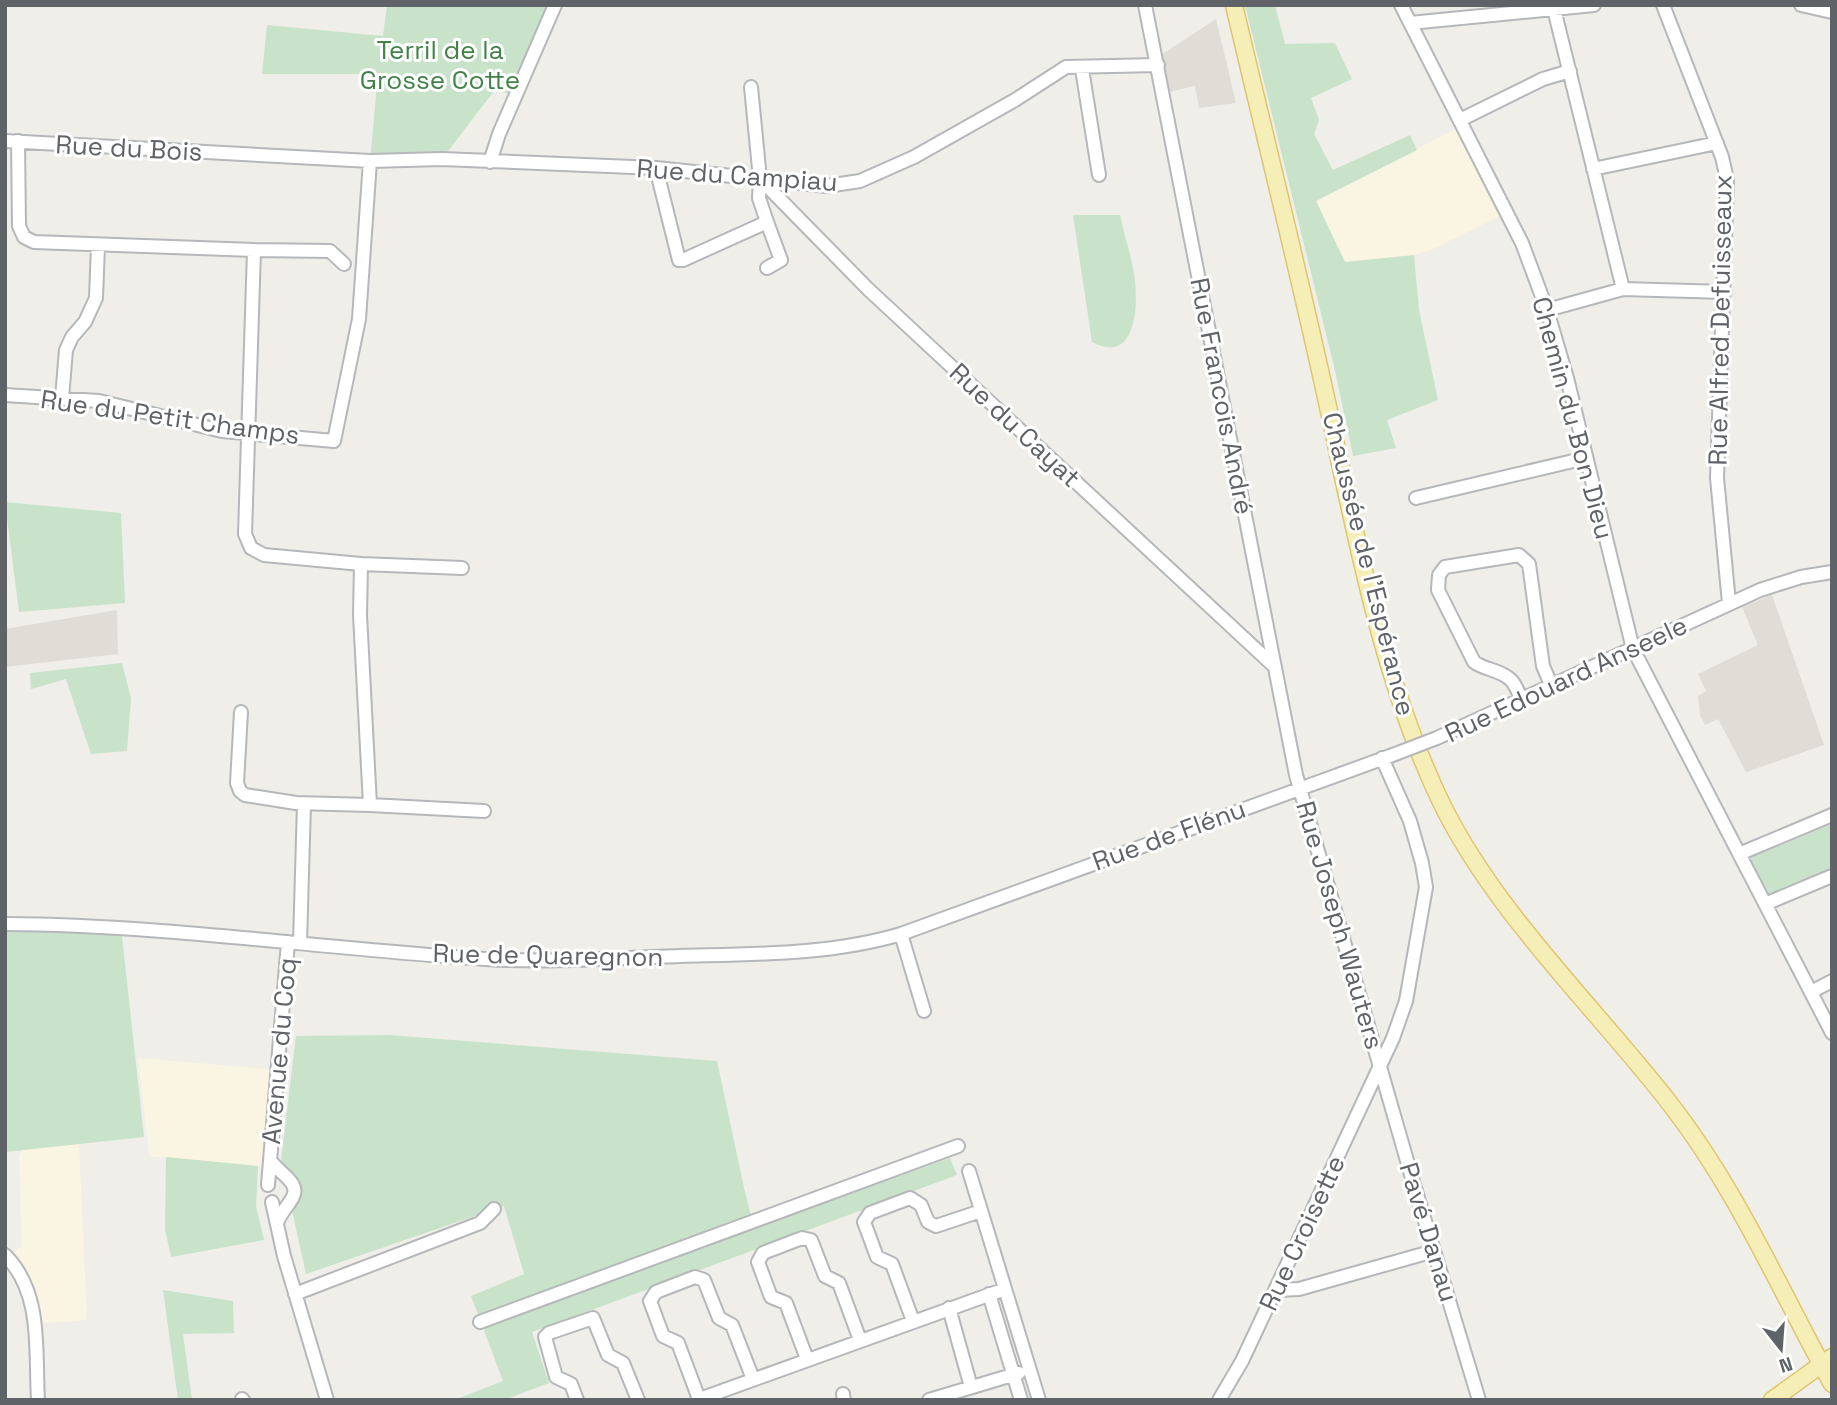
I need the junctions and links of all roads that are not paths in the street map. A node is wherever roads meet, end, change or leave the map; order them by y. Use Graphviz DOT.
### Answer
graph roads {
  1 [pos="555,5"];
  2 [pos="1145,5"];
  3 [pos="1234,5"];
  4 [pos="1401,5"];
  5 [pos="1593,5"];
  6 [pos="1664,5"];
  7 [pos="1801,5"];
  8 [pos="1554,9"];
  9 [pos="1832,12"];
  10 [pos="1410,23"];
  11 [pos="1158,65"];
  12 [pos="1082,69"];
  13 [pos="1570,71"];
  14 [pos="751,87"];
  15 [pos="1460,120"];
  16 [pos="12,141"];
  17 [pos="1717,143"];
  18 [pos="253,154"];
  19 [pos="370,161"];
  20 [pos="490,162"];
  21 [pos="656,168"];
  22 [pos="1593,169"];
  23 [pos="1098,175"];
  24 [pos="760,179"];
  25 [pos="767,222"];
  26 [pos="98,246"];
  27 [pos="254,250"];
  28 [pos="344,264"];
  29 [pos="767,268"];
  30 [pos="1623,289"];
  31 [pos="1725,292"];
  32 [pos="1547,310"];
  33 [pos="5,395"];
  34 [pos="62,398"];
  35 [pos="248,432"];
  36 [pos="1586,458"];
  37 [pos="1416,498"];
  38 [pos="361,564"];
  39 [pos="462,568"];
  40 [pos="1832,572"];
  41 [pos="1729,603"];
  42 [pos="1633,649"];
  43 [pos="1275,667"];
  44 [pos="1552,687"];
  45 [pos="1522,701"];
  46 [pos="242,712"];
  47 [pos="1386,757"];
  48 [pos="1300,787"];
  49 [pos="304,803"];
  50 [pos="370,805"];
  51 [pos="484,811"];
  52 [pos="1832,816"];
  53 [pos="1739,854"];
  54 [pos="1832,876"];
  55 [pos="1039,882"];
  56 [pos="1765,904"];
  57 [pos="5,924"];
  58 [pos="901,934"];
  59 [pos="294,943"];
  60 [pos="1832,981"];
  61 [pos="1811,992"];
  62 [pos="924,1011"];
  63 [pos="1832,1033"];
  64 [pos="1381,1063"];
  65 [pos="958,1146"];
  66 [pos="270,1160"];
  67 [pos="969,1171"];
  68 [pos="285,1178"];
  69 [pos="268,1185"];
  70 [pos="272,1202"];
  71 [pos="289,1203"];
  72 [pos="494,1209"];
  73 [pos="981,1210"];
  74 [pos="277,1228"];
  75 [pos="1434,1251"];
  76 [pos="5,1255"];
  77 [pos="1005,1289"];
  78 [pos="1276,1290"];
  79 [pos="295,1294"];
  80 [pos="989,1294"];
  81 [pos="949,1308"];
  82 [pos="913,1321"];
  83 [pos="480,1322"];
  84 [pos="860,1340"];
  85 [pos="807,1359"];
  86 [pos="1826,1361"];
  87 [pos="1030,1370"];
  88 [pos="1014,1375"];
  89 [pos="752,1379"];
  90 [pos="1832,1384"];
  91 [pos="971,1387"];
  92 [pos="698,1399"];
  93 [pos="931,1399"];
  94 [pos="38,1400"];
  95 [pos="327,1400"];
  96 [pos="577,1400"];
  97 [pos="638,1400"];
  98 [pos="1021,1400"];
  99 [pos="1039,1400"];
  100 [pos="1219,1400"];
  101 [pos="1479,1400"];
  102 [pos="1772,1400"];
  1 -- 20 [label="street"];
  2 -- 11 [label="street, Rue Francois André"];
  3 -- 86 [label="main road, Chaussée de l'Espérance"];
  4 -- 10 [label="street, Chemin du Bon Dieu"];
  5 -- 8 [label="street"];
  6 -- 17 [label="street, Rue Alfred Defuisseaux"];
  7 -- 9 [label="street"];
  8 -- 10 [label="street"];
  8 -- 13 [label="street"];
  10 -- 15 [label="street, Chemin du Bon Dieu"];
  11 -- 12 [label="street, Rue du Campiau"];
  11 -- 43 [label="street, Rue Francois André"];
  12 -- 23 [label="street"];
  12 -- 24 [label="street, Rue du Campiau"];
  13 -- 15 [label="street"];
  13 -- 22 [label="street"];
  14 -- 24 [label="street"];
  15 -- 32 [label="street, Chemin du Bon Dieu"];
  16 -- 18 [label="street, Rue du Bois"];
  16 -- 26 [label="street"];
  17 -- 22 [label="street"];
  17 -- 31 [label="street, Rue Alfred Defuisseaux"];
  18 -- 19 [label="street, Rue du Campiau"];
  19 -- 20 [label="street, Rue du Campiau"];
  19 -- 35 [label="street, Rue du Petit Champs"];
  20 -- 21 [label="street, Rue du Campiau"];
  21 -- 24 [label="street, Rue du Campiau"];
  21 -- 25 [label="street"];
  22 -- 30 [label="street"];
  24 -- 25 [label="street"];
  24 -- 43 [label="street, Rue du Cayat"];
  25 -- 29 [label="street"];
  26 -- 27 [label="street"];
  26 -- 34 [label="street"];
  27 -- 28 [label="street"];
  27 -- 35 [label="street"];
  30 -- 31 [label="street"];
  30 -- 32 [label="street"];
  31 -- 41 [label="street, Rue Alfred Defuisseaux"];
  32 -- 36 [label="street, Chemin du Bon Dieu"];
  33 -- 34 [label="street, Rue du Petit Champs"];
  34 -- 35 [label="street, Rue du Petit Champs"];
  35 -- 38 [label="street"];
  36 -- 37 [label="street"];
  36 -- 42 [label="street, Chemin du Bon Dieu"];
  38 -- 39 [label="street"];
  38 -- 50 [label="street"];
  40 -- 41 [label="street, Rue Edouard Anseele"];
  41 -- 42 [label="street, Rue Edouard Anseele"];
  42 -- 44 [label="street, Rue Edouard Anseele"];
  42 -- 53 [label="street, Chemin du Bon Dieu"];
  43 -- 48 [label="street, Rue Francois André"];
  44 -- 45 [label="street, Rue Edouard Anseele"];
  44 -- 45 [label="street"];
  45 -- 47 [label="street, Rue Edouard Anseele, bridge"];
  46 -- 49 [label="street"];
  47 -- 48 [label="street, Rue Edouard Anseele"];
  47 -- 64 [label="street, Rue Croisette"];
  48 -- 55 [label="street, Rue de Flénu"];
  48 -- 64 [label="street, Rue Joseph Wauters"];
  49 -- 50 [label="street"];
  49 -- 59 [label="street, Avenue du Coq"];
  50 -- 51 [label="street"];
  52 -- 53 [label="street"];
  53 -- 56 [label="street, Chemin du Bon Dieu"];
  54 -- 56 [label="street"];
  55 -- 58 [label="street, Rue de Quaregnon"];
  56 -- 61 [label="street, Chemin du Bon Dieu"];
  57 -- 59 [label="street, Rue de Quaregnon"];
  58 -- 59 [label="street, Rue de Quaregnon"];
  58 -- 62 [label="street"];
  59 -- 66 [label="street, Avenue du Coq"];
  60 -- 61 [label="street"];
  61 -- 63 [label="street, Chemin du Bon Dieu"];
  64 -- 75 [label="street, Pavé Danau"];
  64 -- 78 [label="street, Rue Croisette"];
  65 -- 83 [label="street"];
  66 -- 68 [label="street, Avenue du Coq"];
  66 -- 69 [label="street, Avenue du Coq"];
  67 -- 73 [label="street"];
  68 -- 69 [label="street"];
  68 -- 71 [label="street"];
  69 -- 70 [label="street"];
  70 -- 71 [label="street"];
  70 -- 74 [label="street"];
  71 -- 74 [label="street"];
  72 -- 79 [label="street"];
  73 -- 77 [label="street"];
  73 -- 82 [label="street"];
  74 -- 79 [label="street"];
  75 -- 78 [label="street"];
  75 -- 101 [label="street, Pavé Danau"];
  76 -- 94 [label="street"];
  77 -- 80 [label="street"];
  77 -- 87 [label="street"];
  78 -- 100 [label="street, Rue Croisette"];
  79 -- 95 [label="street"];
  80 -- 81 [label="street"];
  80 -- 88 [label="street"];
  81 -- 82 [label="street"];
  81 -- 91 [label="street"];
  82 -- 84 [label="street"];
  84 -- 85 [label="street"];
  84 -- 85 [label="street"];
  85 -- 89 [label="street"];
  86 -- 90 [label="main road, Chaussée de l'Espérance"];
  86 -- 102 [label="main road"];
  87 -- 88 [label="street"];
  87 -- 99 [label="street"];
  88 -- 91 [label="street"];
  88 -- 98 [label="street"];
  89 -- 92 [label="street"];
  89 -- 92 [label="street"];
  91 -- 93 [label="street"];
  96 -- 97 [label="street"];
}
